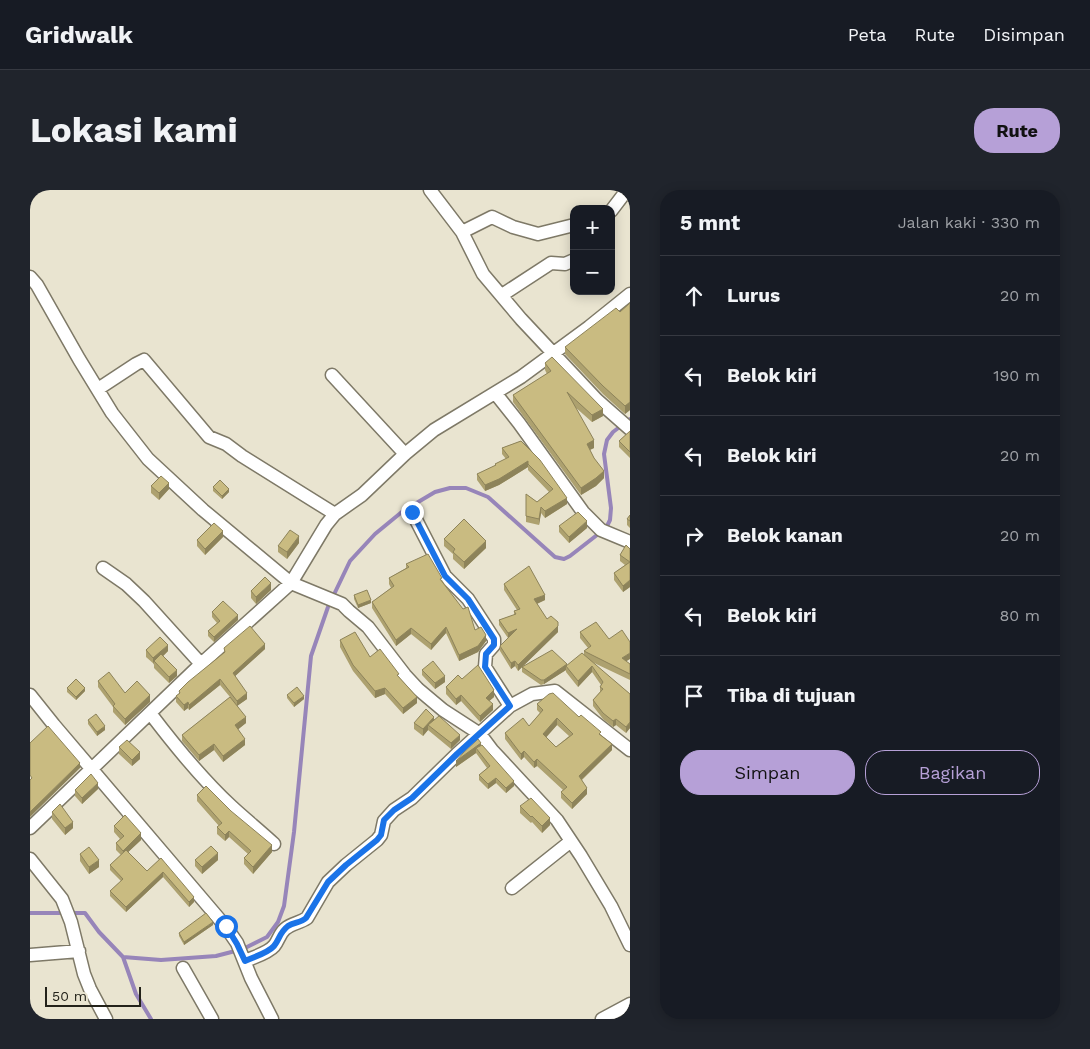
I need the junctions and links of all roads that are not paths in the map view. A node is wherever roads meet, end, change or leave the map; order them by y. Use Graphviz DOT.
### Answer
graph roads {
  1 [pos="430,190"];
  2 [pos="627,190"];
  3 [pos="615,206"];
  4 [pos="570,226"];
  5 [pos="462,232"];
  6 [pos="570,262"];
  7 [pos="30,278"];
  8 [pos="630,294"];
  9 [pos="502,295"];
  10 [pos="554,354"];
  11 [pos="332,375"];
  12 [pos="98,390"];
  13 [pos="496,394"];
  14 [pos="630,429"];
  15 [pos="404,454"];
  16 [pos="412,512"];
  17 [pos="335,514"];
  18 [pos="625,539"];
  19 [pos="103,568"];
  20 [pos="291,583"];
  21 [pos="201,664"];
  22 [pos="30,695"];
  23 [pos="510,706"];
  24 [pos="150,713"];
  25 [pos="480,734"];
  26 [pos="630,750"];
  27 [pos="92,770"];
  28 [pos="30,828"];
  29 [pos="571,841"];
  30 [pos="274,844"];
  31 [pos="30,859"];
  32 [pos="512,888"];
  33 [pos="630,945"];
  34 [pos="79,951"];
  35 [pos="30,955"];
  36 [pos="244,959"];
  37 [pos="183,968"];
  38 [pos="630,1004"];
  39 [pos="106,1019"];
  40 [pos="212,1019"];
  41 [pos="272,1019"];
  42 [pos="602,1019"];
  1 -- 5 [label="street"];
  2 -- 3 [label="street"];
  4 -- 5 [label="street"];
  5 -- 9 [label="street"];
  6 -- 9 [label="street"];
  7 -- 12 [label="street"];
  8 -- 10 [label="street"];
  9 -- 10 [label="street"];
  10 -- 13 [label="street"];
  10 -- 14 [label="street"];
  11 -- 15 [label="street"];
  12 -- 17 [label="street"];
  12 -- 20 [label="street"];
  13 -- 15 [label="street"];
  13 -- 18 [label="street"];
  15 -- 17 [label="street"];
  16 -- 23 [label="street"];
  17 -- 20 [label="street"];
  19 -- 21 [label="street"];
  20 -- 21 [label="street"];
  20 -- 25 [label="street"];
  21 -- 24 [label="street"];
  22 -- 27 [label="street"];
  23 -- 25 [label="street"];
  23 -- 26 [label="street"];
  24 -- 27 [label="street"];
  24 -- 30 [label="street"];
  25 -- 29 [label="street"];
  25 -- 36 [label="street"];
  27 -- 28 [label="street"];
  27 -- 36 [label="street"];
  29 -- 32 [label="street"];
  29 -- 33 [label="street"];
  31 -- 34 [label="street"];
  34 -- 35 [label="street"];
  34 -- 39 [label="street"];
  36 -- 41 [label="street"];
  37 -- 40 [label="street"];
  38 -- 42 [label="street"];
}
